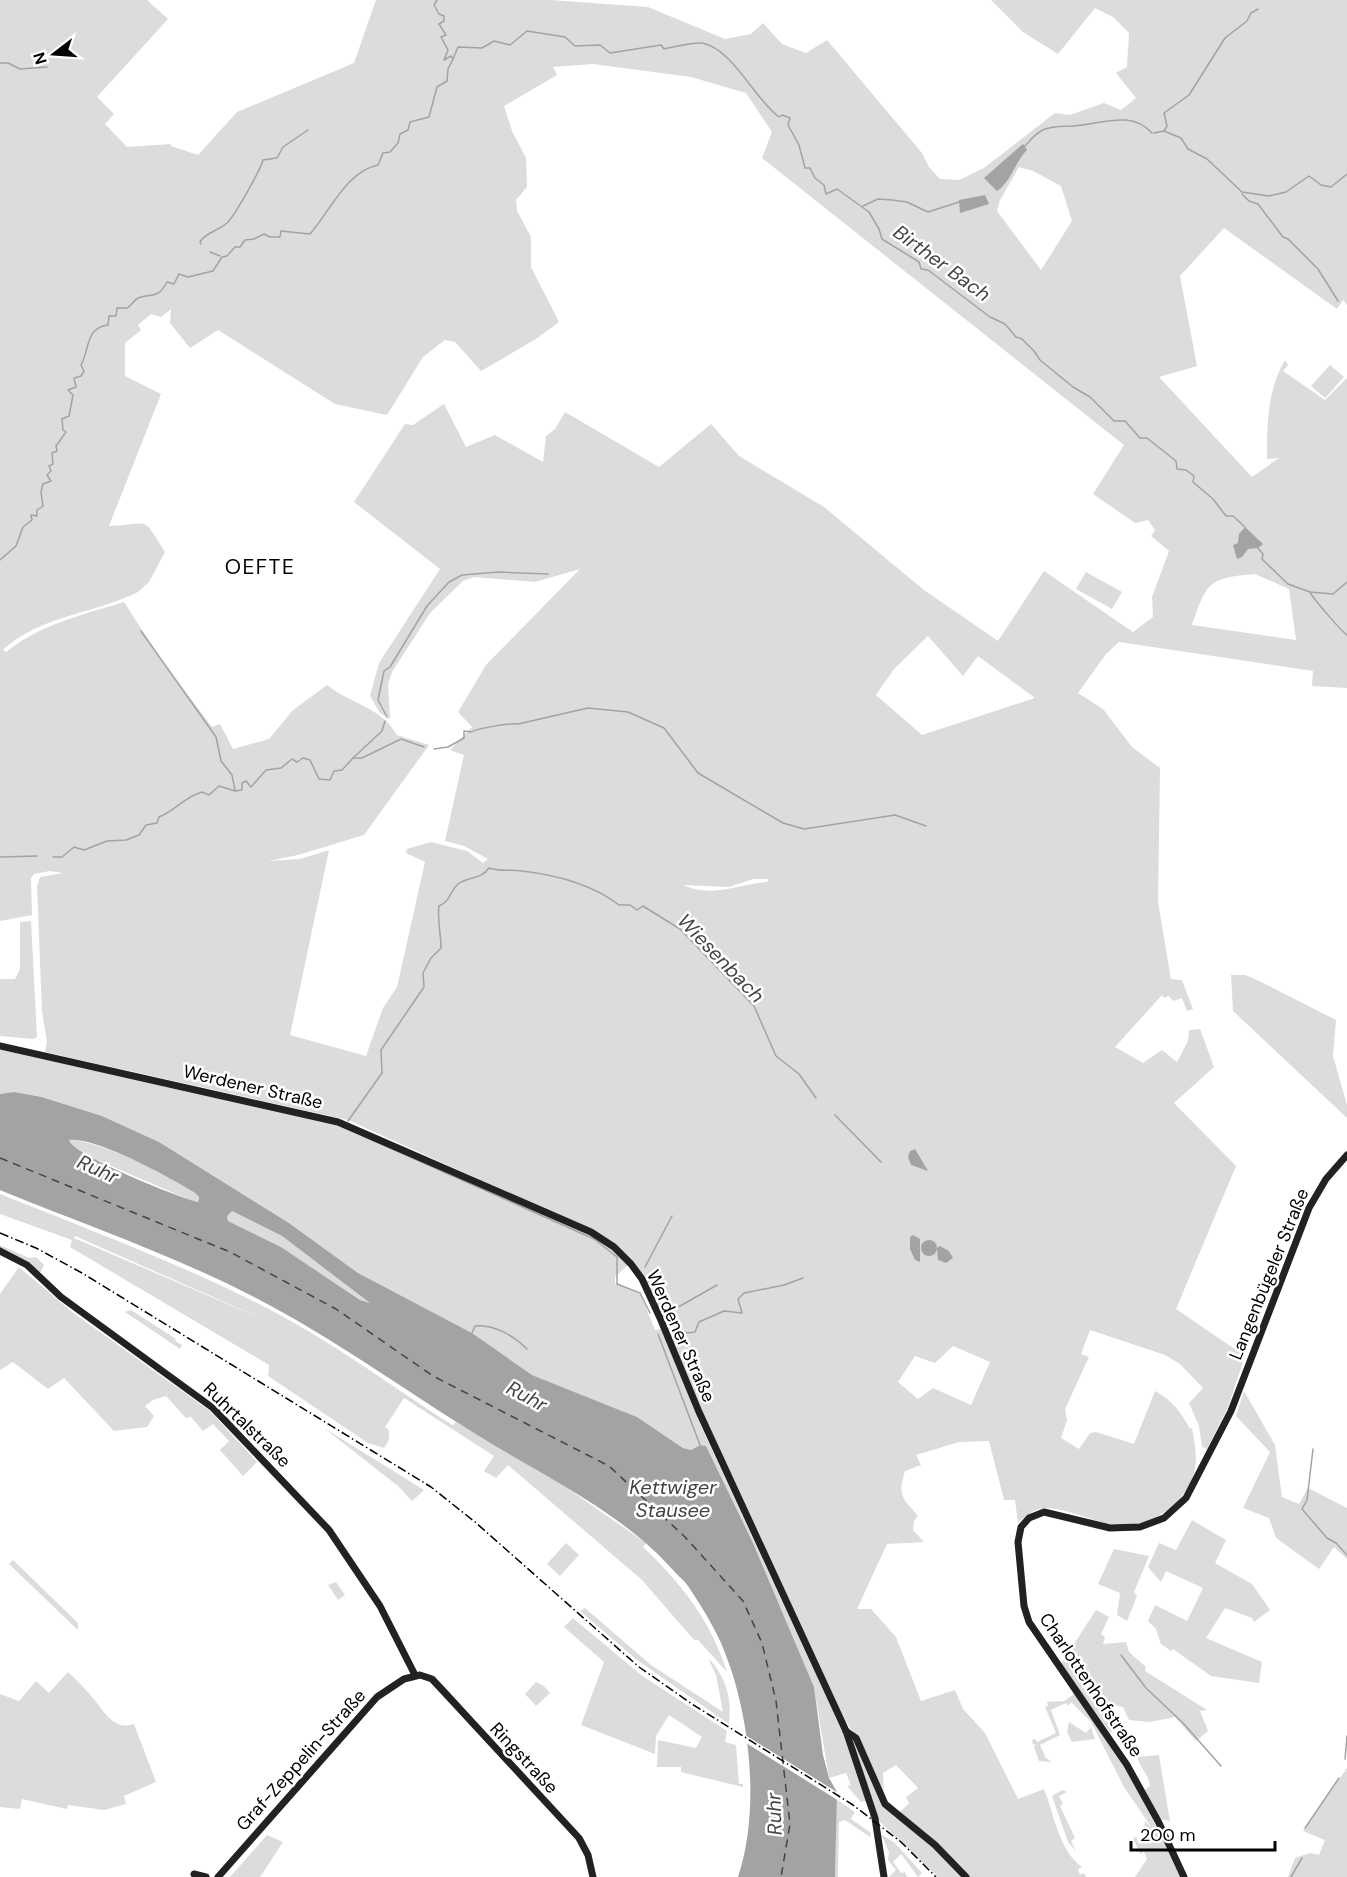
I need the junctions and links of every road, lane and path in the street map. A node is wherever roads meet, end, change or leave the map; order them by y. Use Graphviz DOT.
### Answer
graph roads {
  1 [pos="0,1046"];
  2 [pos="1347,1155"];
  3 [pos="0,1251"];
  4 [pos="1231,1411"];
  5 [pos="415,1675"];
  6 [pos="846,1731"];
  7 [pos="194,1874"];
  8 [pos="220,1875"];
  9 [pos="208,1877"];
  10 [pos="593,1877"];
  11 [pos="884,1877"];
  12 [pos="966,1877"];
  13 [pos="1184,1877"];
  1 -- 6 [label="main road, Werdener Straße"];
  2 -- 4 [label="main road, Langenbügeler Straße"];
  3 -- 5 [label="main road, Ruhrtalstraße"];
  4 -- 13 [label="main road, Charlottenhofstraße"];
  5 -- 8 [label="main road, Graf-Zeppelin-Straße"];
  5 -- 10 [label="main road, Ringstraße"];
  6 -- 11 [label="main road, Werdener Straße"];
  6 -- 12 [label="main road"];
  7 -- 9 [label="main road"];
  8 -- 9 [label="main road"];
}
